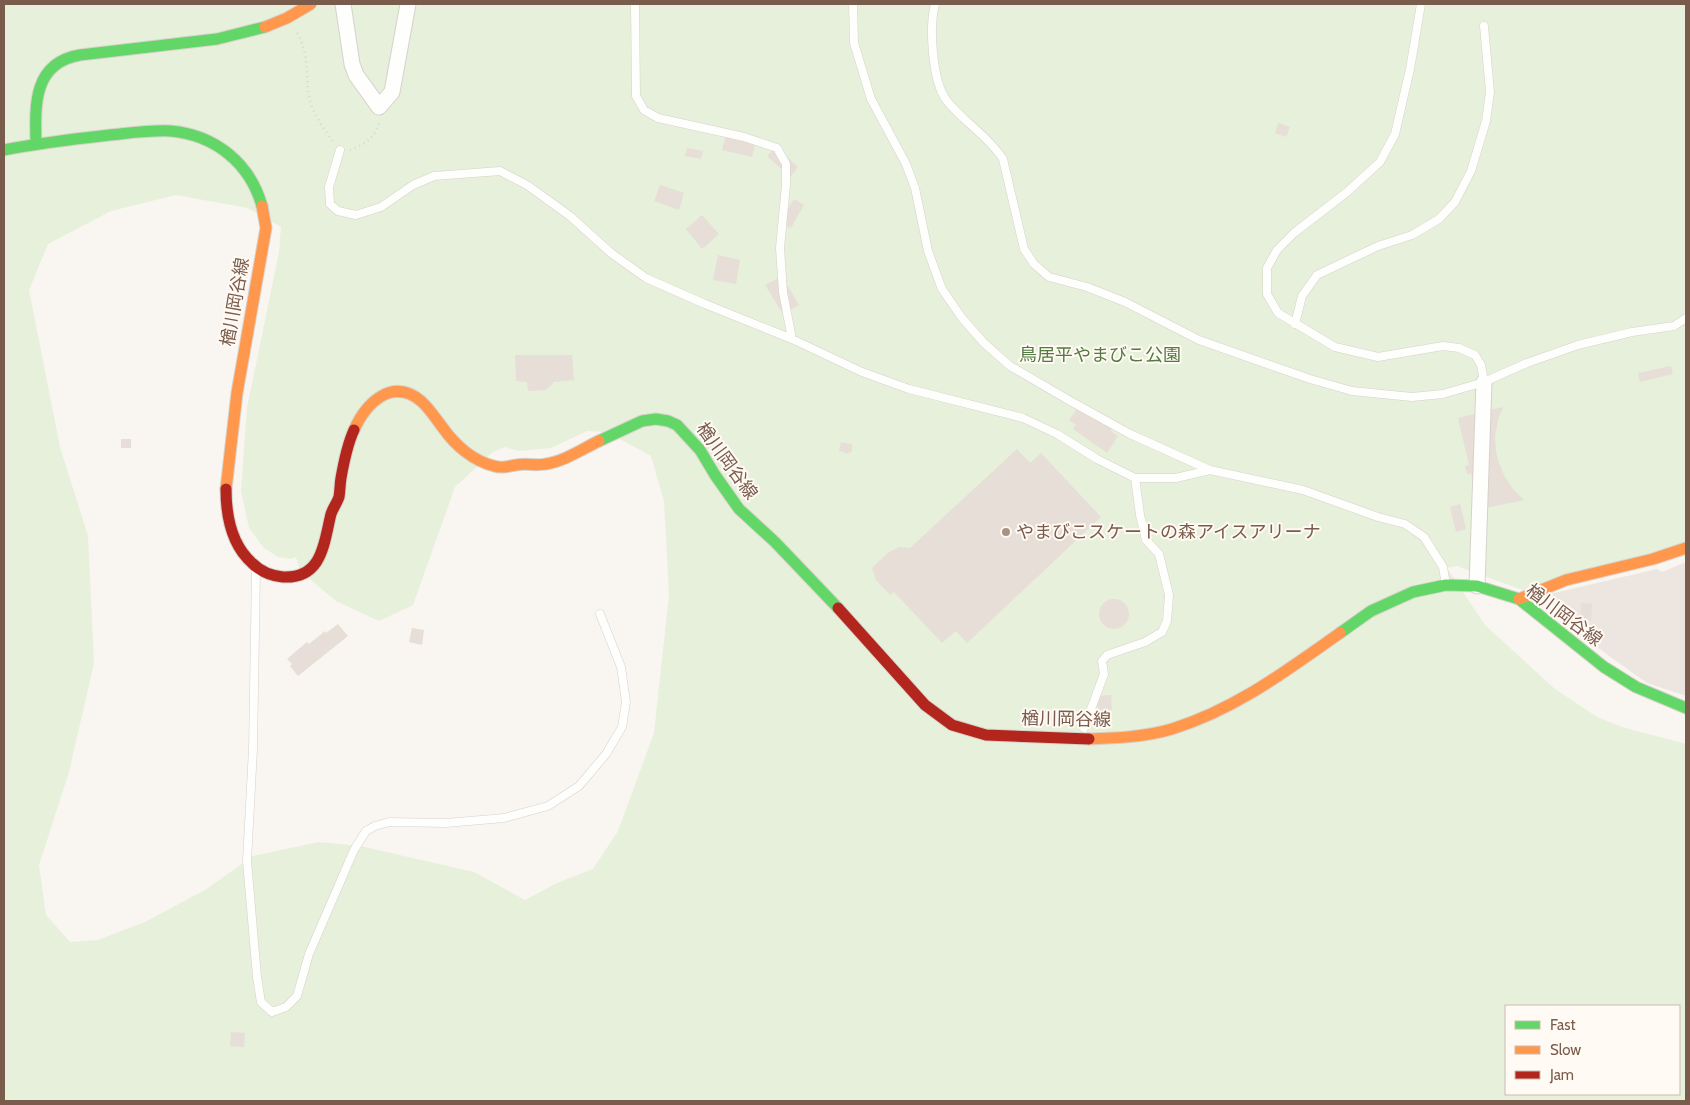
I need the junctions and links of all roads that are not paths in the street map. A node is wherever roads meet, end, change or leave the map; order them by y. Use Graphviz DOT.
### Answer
graph roads {
  1 [pos="311,4"];
  2 [pos="343,4"];
  3 [pos="408,4"];
  4 [pos="635,4"];
  5 [pos="853,4"];
  6 [pos="935,4"];
  7 [pos="1421,4"];
  8 [pos="1484,26"];
  9 [pos="36,143"];
  10 [pos="4,150"];
  11 [pos="340,150"];
  12 [pos="1686,318"];
  13 [pos="1295,324"];
  14 [pos="792,339"];
  15 [pos="1484,382"];
  16 [pos="346,422"];
  17 [pos="500,456"];
  18 [pos="517,465"];
  19 [pos="1210,470"];
  20 [pos="1134,478"];
  21 [pos="332,509"];
  22 [pos="1686,548"];
  23 [pos="256,567"];
  24 [pos="1446,585"];
  25 [pos="1477,586"];
  26 [pos="1519,600"];
  27 [pos="600,614"];
  28 [pos="1686,708"];
  29 [pos="1084,728"];
  1 -- 9 [label="main road, bridge"];
  2 -- 3 [label="street"];
  4 -- 14 [label="lane"];
  5 -- 19 [label="lane"];
  6 -- 15 [label="lane"];
  7 -- 13 [label="lane"];
  8 -- 13 [label="lane"];
  9 -- 10 [label="main road, 楢川岡谷線"];
  9 -- 23 [label="main road, 楢川岡谷線"];
  11 -- 14 [label="lane"];
  12 -- 15 [label="lane"];
  13 -- 15 [label="lane"];
  14 -- 20 [label="lane"];
  15 -- 25 [label="street"];
  16 -- 21 [label="main road, 楢川岡谷線"];
  17 -- 18 [label="main road, 楢川岡谷線"];
  18 -- 21 [label="main road, 楢川岡谷線"];
  18 -- 24 [label="main road, 楢川岡谷線"];
  19 -- 20 [label="lane"];
  19 -- 24 [label="lane"];
  20 -- 29 [label="lane"];
  21 -- 23 [label="main road, 楢川岡谷線"];
  22 -- 26 [label="main road"];
  23 -- 27 [label="lane"];
  24 -- 25 [label="main road, 楢川岡谷線"];
  25 -- 26 [label="main road, 楢川岡谷線"];
  26 -- 28 [label="main road, 楢川岡谷線"];
}
